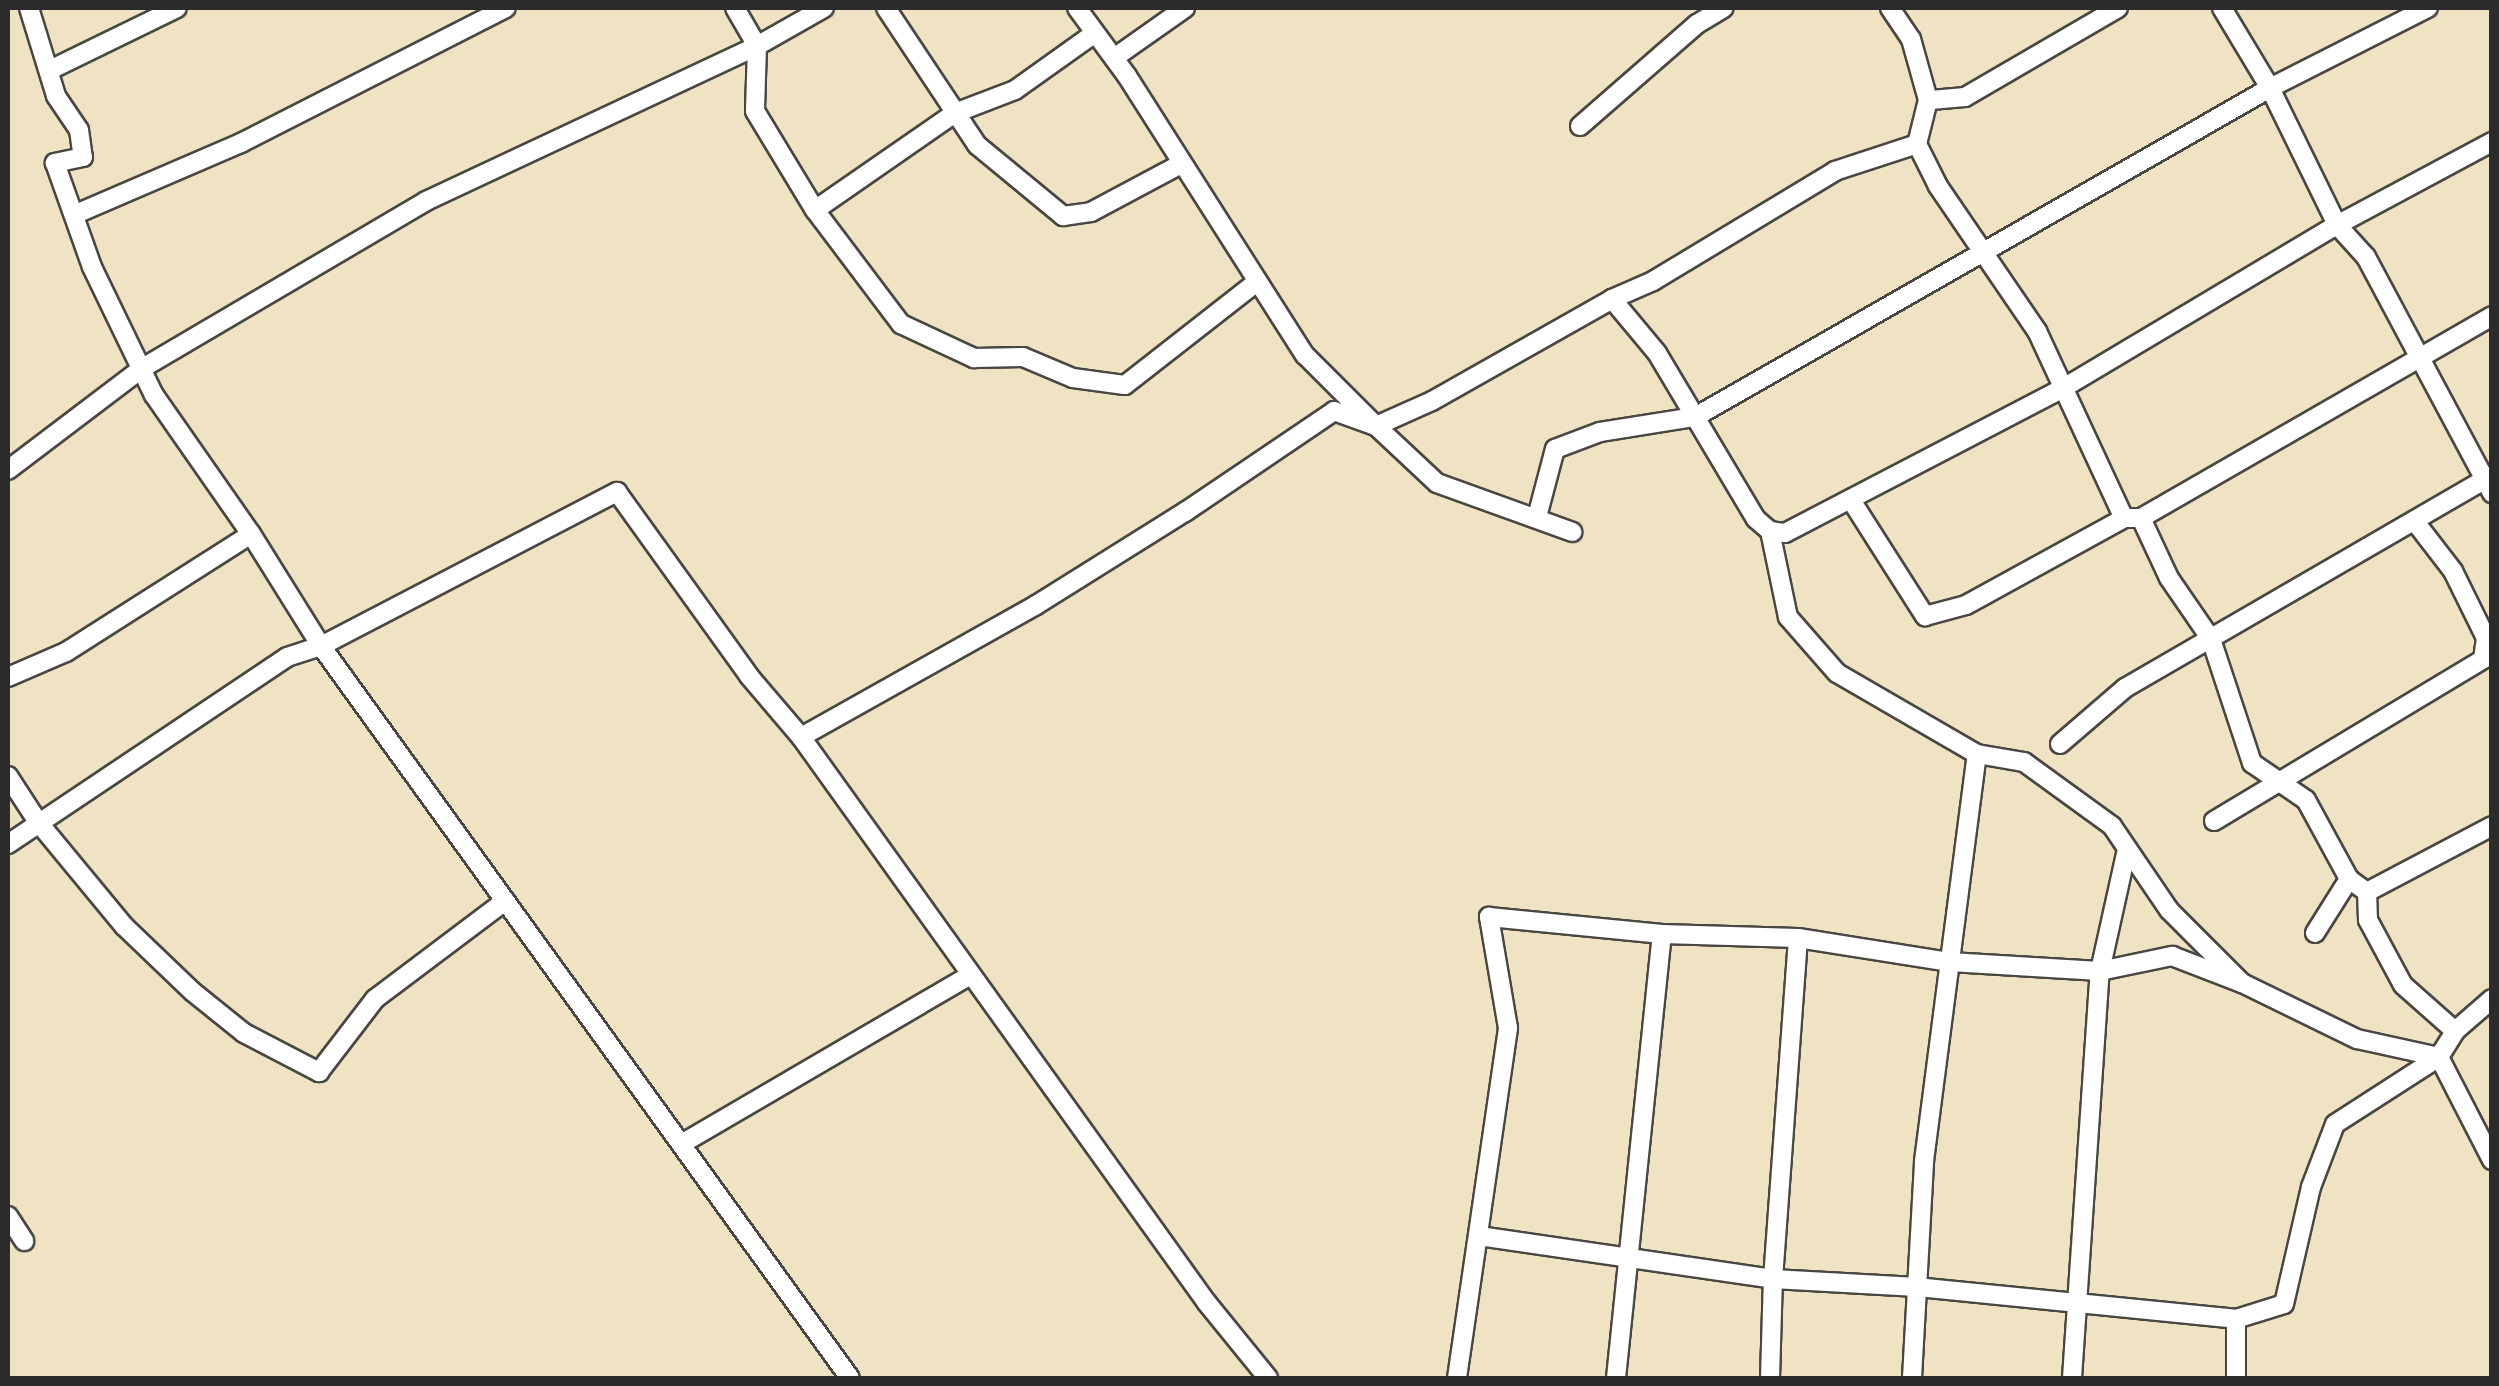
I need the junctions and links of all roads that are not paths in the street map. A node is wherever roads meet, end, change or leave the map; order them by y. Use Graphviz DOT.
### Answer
graph roads {
  1 [pos="29,8"];
  2 [pos="178,8"];
  3 [pos="506,8"];
  4 [pos="734,8"];
  5 [pos="824,8"];
  6 [pos="886,8"];
  7 [pos="1077,8"];
  8 [pos="1185,8"];
  9 [pos="1724,8"];
  10 [pos="1890,8"];
  11 [pos="2118,8"];
  12 [pos="2222,8"];
  13 [pos="2428,8"];
  14 [pos="1095,33"];
  15 [pos="757,46"];
  16 [pos="1114,58"];
  17 [pos="50,70"];
  18 [pos="2270,88"];
  19 [pos="1928,100"];
  20 [pos="955,113"];
  21 [pos="1580,126"];
  22 [pos="2492,142"];
  23 [pos="1917,144"];
  24 [pos="1181,164"];
  25 [pos="815,210"];
  26 [pos="76,214"];
  27 [pos="2337,225"];
  28 [pos="1983,251"];
  29 [pos="1257,282"];
  30 [pos="1612,299"];
  31 [pos="2492,316"];
  32 [pos="2417,357"];
  33 [pos="141,369"];
  34 [pos="2065,386"];
  35 [pos="1695,417"];
  36 [pos="1376,426"];
  37 [pos="8,470"];
  38 [pos="2489,482"];
  39 [pos="1851,500"];
  40 [pos="1537,517"];
  41 [pos="2132,518"];
  42 [pos="2416,523"];
  43 [pos="1770,531"];
  44 [pos="1572,532"];
  45 [pos="250,534"];
  46 [pos="2211,639"];
  47 [pos="321,646"];
  48 [pos="2487,656"];
  49 [pos="8,677"];
  50 [pos="800,737"];
  51 [pos="2060,744"];
  52 [pos="1977,754"];
  53 [pos="8,776"];
  54 [pos="2282,781"];
  55 [pos="38,822"];
  56 [pos="2214,822"];
  57 [pos="2492,826"];
  58 [pos="8,844"];
  59 [pos="2128,849"];
  60 [pos="2349,879"];
  61 [pos="2367,892"];
  62 [pos="505,901"];
  63 [pos="1662,934"];
  64 [pos="2315,934"];
  65 [pos="1798,938"];
  66 [pos="1950,962"];
  67 [pos="2100,971"];
  68 [pos="971,975"];
  69 [pos="2242,984"];
  70 [pos="2492,999"];
  71 [pos="2455,1032"];
  72 [pos="2439,1057"];
  73 [pos="683,1143"];
  74 [pos="2492,1160"];
  75 [pos="8,1216"];
  76 [pos="1479,1236"];
  77 [pos="24,1241"];
  78 [pos="1628,1255"];
  79 [pos="1773,1278"];
  80 [pos="1918,1287"];
  81 [pos="2077,1302"];
  82 [pos="2236,1320"];
  83 [pos="850,1378"];
  84 [pos="1268,1378"];
  85 [pos="1456,1378"];
  86 [pos="1616,1378"];
  87 [pos="1770,1378"];
  88 [pos="1912,1378"];
  89 [pos="2072,1378"];
  90 [pos="2236,1378"];
  1 -- 17 [label="street"];
  2 -- 17 [label="street"];
  3 -- 26 [label="street"];
  4 -- 15 [label="street"];
  5 -- 15 [label="street"];
  6 -- 20 [label="street"];
  7 -- 14 [label="street"];
  8 -- 16 [label="street"];
  9 -- 21 [label="street"];
  10 -- 19 [label="street"];
  11 -- 19 [label="street"];
  12 -- 18 [label="street"];
  13 -- 18 [label="street"];
  14 -- 16 [label="street"];
  14 -- 20 [label="street"];
  15 -- 25 [label="street"];
  15 -- 33 [label="street"];
  16 -- 24 [label="street"];
  17 -- 26 [label="street"];
  18 -- 27 [label="street"];
  18 -- 28 [label="street"];
  19 -- 23 [label="street"];
  20 -- 24 [label="street"];
  20 -- 25 [label="street"];
  22 -- 27 [label="street"];
  23 -- 28 [label="street"];
  23 -- 30 [label="street"];
  24 -- 29 [label="street"];
  25 -- 29 [label="street"];
  26 -- 33 [label="street"];
  27 -- 32 [label="street"];
  27 -- 34 [label="street"];
  28 -- 34 [label="street"];
  28 -- 35 [label="street"];
  29 -- 36 [label="street"];
  30 -- 35 [label="street"];
  30 -- 36 [label="street"];
  31 -- 32 [label="street"];
  32 -- 38 [label="street"];
  32 -- 41 [label="street"];
  33 -- 37 [label="street"];
  33 -- 45 [label="street"];
  34 -- 39 [label="street"];
  34 -- 41 [label="street"];
  35 -- 40 [label="street"];
  35 -- 43 [label="street"];
  36 -- 40 [label="street"];
  36 -- 50 [label="street"];
  38 -- 42 [label="street"];
  39 -- 41 [label="street"];
  39 -- 43 [label="street"];
  40 -- 44 [label="street"];
  41 -- 46 [label="street"];
  42 -- 46 [label="street"];
  42 -- 48 [label="street"];
  43 -- 52 [label="street"];
  45 -- 47 [label="street"];
  45 -- 49 [label="street"];
  46 -- 51 [label="street"];
  46 -- 54 [label="street"];
  47 -- 50 [label="street"];
  47 -- 55 [label="street"];
  47 -- 62 [label="street"];
  48 -- 54 [label="street"];
  50 -- 68 [label="street"];
  52 -- 59 [label="street"];
  52 -- 66 [label="street"];
  53 -- 55 [label="street"];
  54 -- 56 [label="street"];
  54 -- 60 [label="street"];
  55 -- 58 [label="street"];
  55 -- 62 [label="street"];
  57 -- 61 [label="street"];
  59 -- 67 [label="street"];
  59 -- 69 [label="street"];
  60 -- 61 [label="street"];
  60 -- 64 [label="street"];
  61 -- 71 [label="street"];
  62 -- 73 [label="street"];
  63 -- 65 [label="street"];
  63 -- 76 [label="street"];
  63 -- 78 [label="street"];
  65 -- 66 [label="street"];
  65 -- 79 [label="street"];
  66 -- 67 [label="street"];
  66 -- 80 [label="street"];
  67 -- 69 [label="street"];
  67 -- 81 [label="street"];
  68 -- 73 [label="street"];
  68 -- 84 [label="street"];
  69 -- 72 [label="street"];
  70 -- 71 [label="street"];
  71 -- 72 [label="street"];
  72 -- 74 [label="street"];
  72 -- 82 [label="street"];
  73 -- 83 [label="street"];
  75 -- 77 [label="street"];
  76 -- 78 [label="street"];
  76 -- 85 [label="street"];
  78 -- 79 [label="street"];
  78 -- 86 [label="street"];
  79 -- 80 [label="street"];
  79 -- 87 [label="street"];
  80 -- 81 [label="street"];
  80 -- 88 [label="street"];
  81 -- 82 [label="street"];
  81 -- 89 [label="street"];
  82 -- 90 [label="street"];
}
